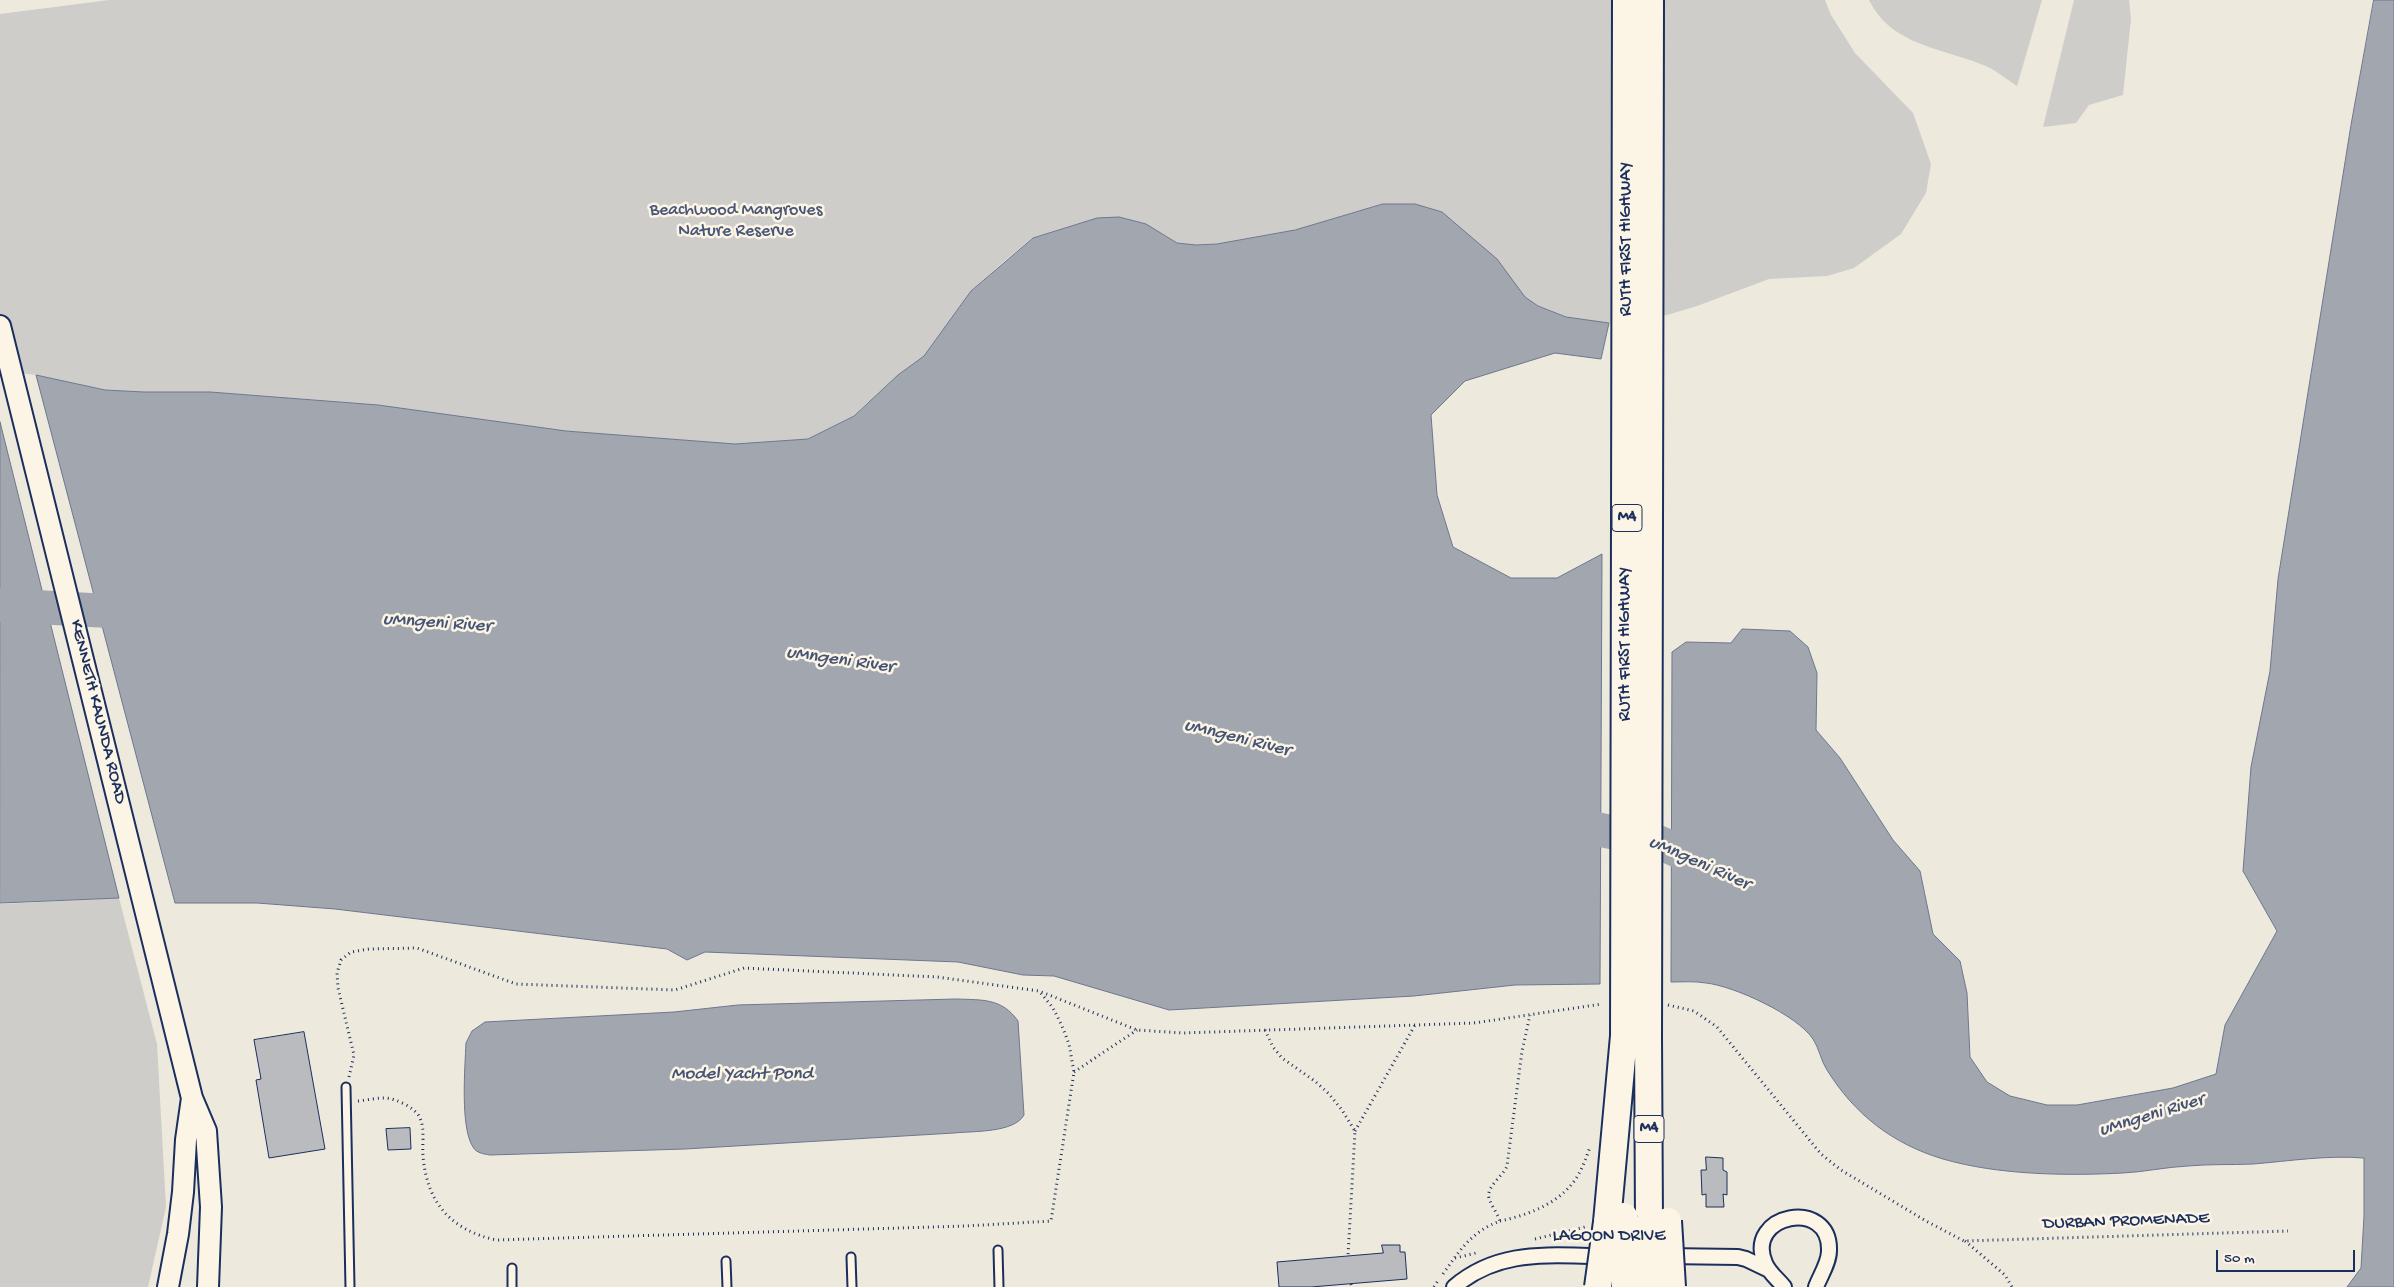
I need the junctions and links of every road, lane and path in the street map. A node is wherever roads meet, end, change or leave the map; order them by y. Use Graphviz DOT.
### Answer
graph roads {
  1 [pos="1626,0"];
  2 [pos="1650,0"];
  3 [pos="0,326"];
  4 [pos="1039,991"];
  5 [pos="1607,1004"];
  6 [pos="1665,1005"];
  7 [pos="1530,1015"];
  8 [pos="1415,1025"];
  9 [pos="1137,1030"];
  10 [pos="1265,1030"];
  11 [pos="1636,1036"];
  12 [pos="1074,1072"];
  13 [pos="346,1087"];
  14 [pos="192,1098"];
  15 [pos="347,1103"];
  16 [pos="1355,1131"];
  17 [pos="1593,1140"];
  18 [pos="1500,1220"];
  19 [pos="1637,1220"];
  20 [pos="2288,1231"];
  21 [pos="1964,1241"];
  22 [pos="998,1250"];
  23 [pos="1348,1256"];
  24 [pos="851,1257"];
  25 [pos="726,1261"];
  26 [pos="512,1268"];
  27 [pos="1769,1270"];
  28 [pos="168,1287"];
  29 [pos="208,1287"];
  30 [pos="350,1287"];
  31 [pos="512,1287"];
  32 [pos="727,1287"];
  33 [pos="852,1287"];
  34 [pos="999,1287"];
  35 [pos="1434,1287"];
  36 [pos="1454,1287"];
  37 [pos="1598,1287"];
  38 [pos="1625,1287"];
  39 [pos="1649,1287"];
  40 [pos="1672,1287"];
  41 [pos="1784,1287"];
  42 [pos="1816,1287"];
  43 [pos="2012,1287"];
  1 -- 11 [label="highway, RUTH FIRST HIGHWAY / M4, bridge"];
  2 -- 11 [label="highway, RUTH FIRST HIGHWAY / M4, bridge"];
  3 -- 14 [label="main road, KENNETH KAUNDA ROAD"];
  4 -- 9 [label="path"];
  4 -- 12 [label="path"];
  4 -- 13 [label="path"];
  5 -- 7 [label="path"];
  6 -- 21 [label="path"];
  7 -- 8 [label="path"];
  7 -- 18 [label="path"];
  8 -- 10 [label="path"];
  8 -- 16 [label="path"];
  9 -- 10 [label="path"];
  9 -- 12 [label="path"];
  10 -- 16 [label="path"];
  11 -- 19 [label="highway, RUTH FIRST HIGHWAY / M4"];
  11 -- 19 [label="highway, RUTH FIRST HIGHWAY / M4"];
  12 -- 15 [label="path"];
  13 -- 15 [label="lane"];
  14 -- 28 [label="main road, KENNETH KAUNDA ROAD"];
  14 -- 29 [label="main road, KENNETH KAUNDA ROAD"];
  15 -- 30 [label="lane"];
  16 -- 23 [label="path"];
  17 -- 18 [label="path"];
  18 -- 35 [label="path"];
  19 -- 37 [label="highway, bridge"];
  19 -- 38 [label="highway, RUTH FIRST HIGHWAY / M4, bridge"];
  19 -- 39 [label="highway, RUTH FIRST HIGHWAY / M4, bridge"];
  19 -- 40 [label="highway, bridge"];
  20 -- 21 [label="path, DURBAN PROMENADE"];
  21 -- 43 [label="path"];
  22 -- 34 [label="lane"];
  24 -- 33 [label="lane"];
  25 -- 32 [label="lane"];
  26 -- 31 [label="lane"];
  27 -- 36 [label="street, LAGOON DRIVE"];
  27 -- 41 [label="street"];
  27 -- 42 [label="street"];
}
